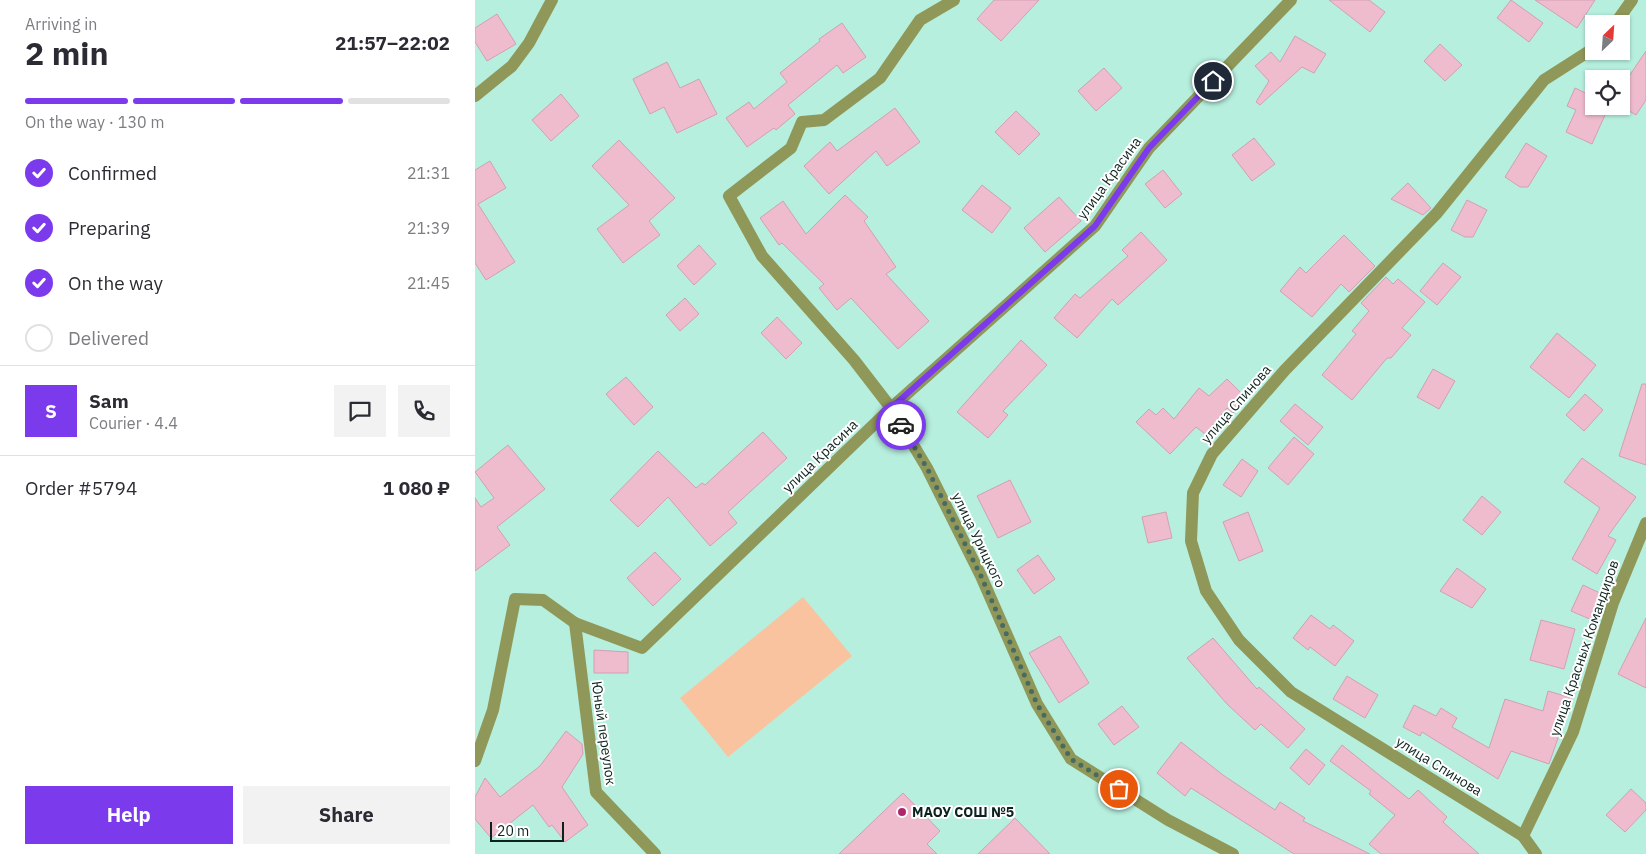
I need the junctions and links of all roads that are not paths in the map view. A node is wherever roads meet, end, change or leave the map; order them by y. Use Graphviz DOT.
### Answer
graph roads {
  1 [pos="552,0"];
  2 [pos="954,0"];
  3 [pos="1291,0"];
  4 [pos="1632,0"];
  5 [pos="1621,15"];
  6 [pos="1585,54"];
  7 [pos="475,96"];
  8 [pos="891,408"];
  9 [pos="1646,523"];
  10 [pos="575,623"];
  11 [pos="475,761"];
  12 [pos="1523,836"];
  13 [pos="655,854"];
  14 [pos="1233,854"];
  15 [pos="1536,854"];
  1 -- 7 [label="street"];
  2 -- 8 [label="street, улица Урицкого"];
  3 -- 8 [label="street, улица Красина"];
  4 -- 5 [label="street"];
  6 -- 12 [label="street, улица Спинова"];
  8 -- 10 [label="street, улица Красина"];
  8 -- 14 [label="street, улица Урицкого"];
  9 -- 12 [label="street, улица Красных Командиров"];
  10 -- 11 [label="street, улица Красина"];
  10 -- 13 [label="street, Юный переулок"];
  12 -- 15 [label="street, улица Спинова"];
}
